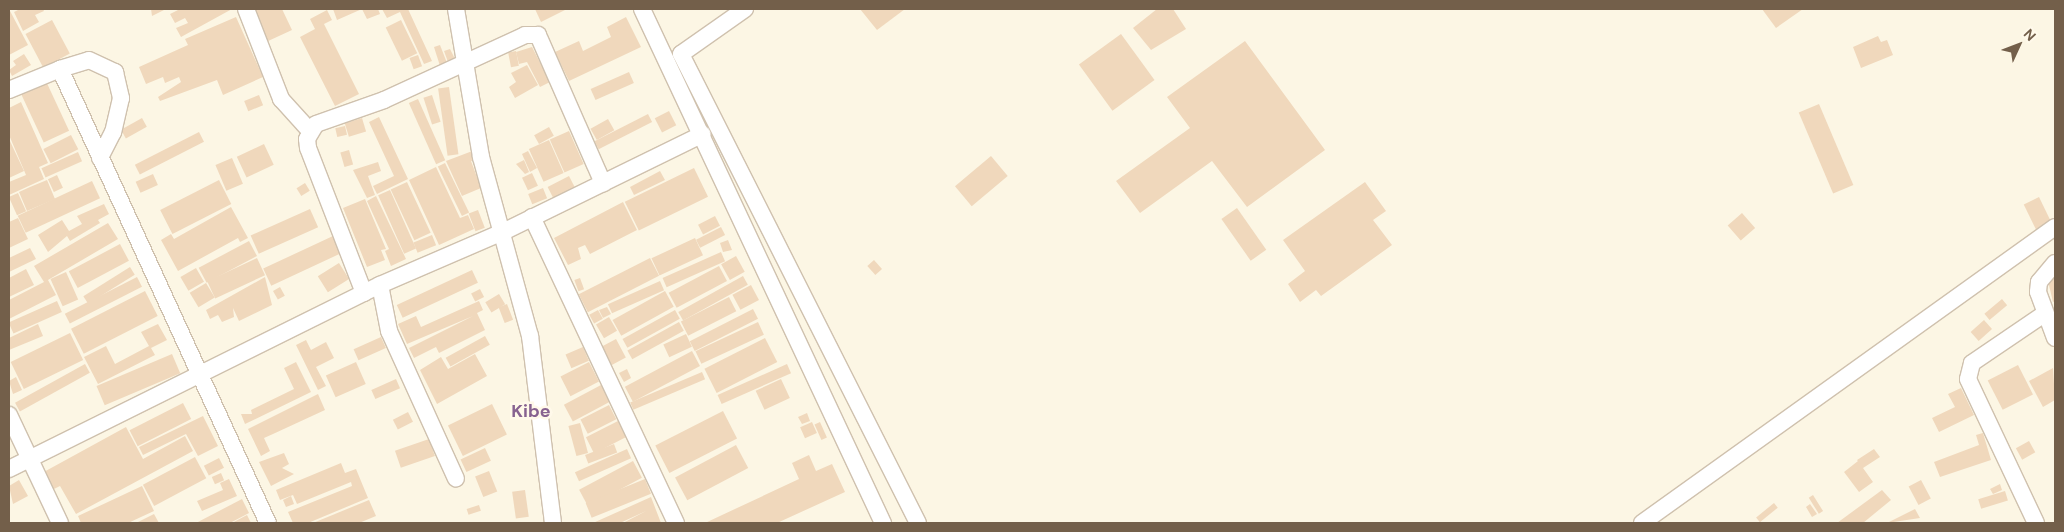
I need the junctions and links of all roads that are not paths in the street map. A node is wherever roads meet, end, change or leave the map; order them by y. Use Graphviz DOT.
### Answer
graph roads {
  1 [pos="246,9"];
  2 [pos="456,9"];
  3 [pos="642,9"];
  4 [pos="745,9"];
  5 [pos="464,66"];
  6 [pos="60,69"];
  7 [pos="9,90"];
  8 [pos="310,131"];
  9 [pos="704,134"];
  10 [pos="100,158"];
  11 [pos="603,183"];
  12 [pos="532,217"];
  13 [pos="2055,227"];
  14 [pos="505,231"];
  15 [pos="2055,263"];
  16 [pos="380,285"];
  17 [pos="364,294"];
  18 [pos="2044,314"];
  19 [pos="2055,338"];
  20 [pos="199,377"];
  21 [pos="9,415"];
  22 [pos="30,459"];
  23 [pos="9,469"];
  24 [pos="456,479"];
  25 [pos="60,523"];
  26 [pos="268,523"];
  27 [pos="553,523"];
  28 [pos="676,523"];
  29 [pos="883,523"];
  30 [pos="918,523"];
  31 [pos="1642,523"];
  32 [pos="2036,523"];
  1 -- 8 [label="street"];
  2 -- 5 [label="street"];
  3 -- 9 [label="street"];
  4 -- 30 [label="street"];
  5 -- 8 [label="street"];
  5 -- 11 [label="street"];
  5 -- 14 [label="street"];
  6 -- 7 [label="street"];
  6 -- 10 [label="street"];
  6 -- 10 [label="street"];
  8 -- 17 [label="street"];
  9 -- 11 [label="street"];
  9 -- 29 [label="street"];
  10 -- 20 [label="street"];
  11 -- 12 [label="street"];
  12 -- 14 [label="street"];
  12 -- 28 [label="street"];
  13 -- 31 [label="street"];
  14 -- 16 [label="street"];
  14 -- 27 [label="street"];
  15 -- 18 [label="street"];
  16 -- 17 [label="street"];
  16 -- 24 [label="street"];
  17 -- 20 [label="street"];
  18 -- 19 [label="street"];
  18 -- 32 [label="street"];
  20 -- 22 [label="street"];
  20 -- 26 [label="street"];
  21 -- 22 [label="street"];
  22 -- 23 [label="street"];
  22 -- 25 [label="street"];
}
